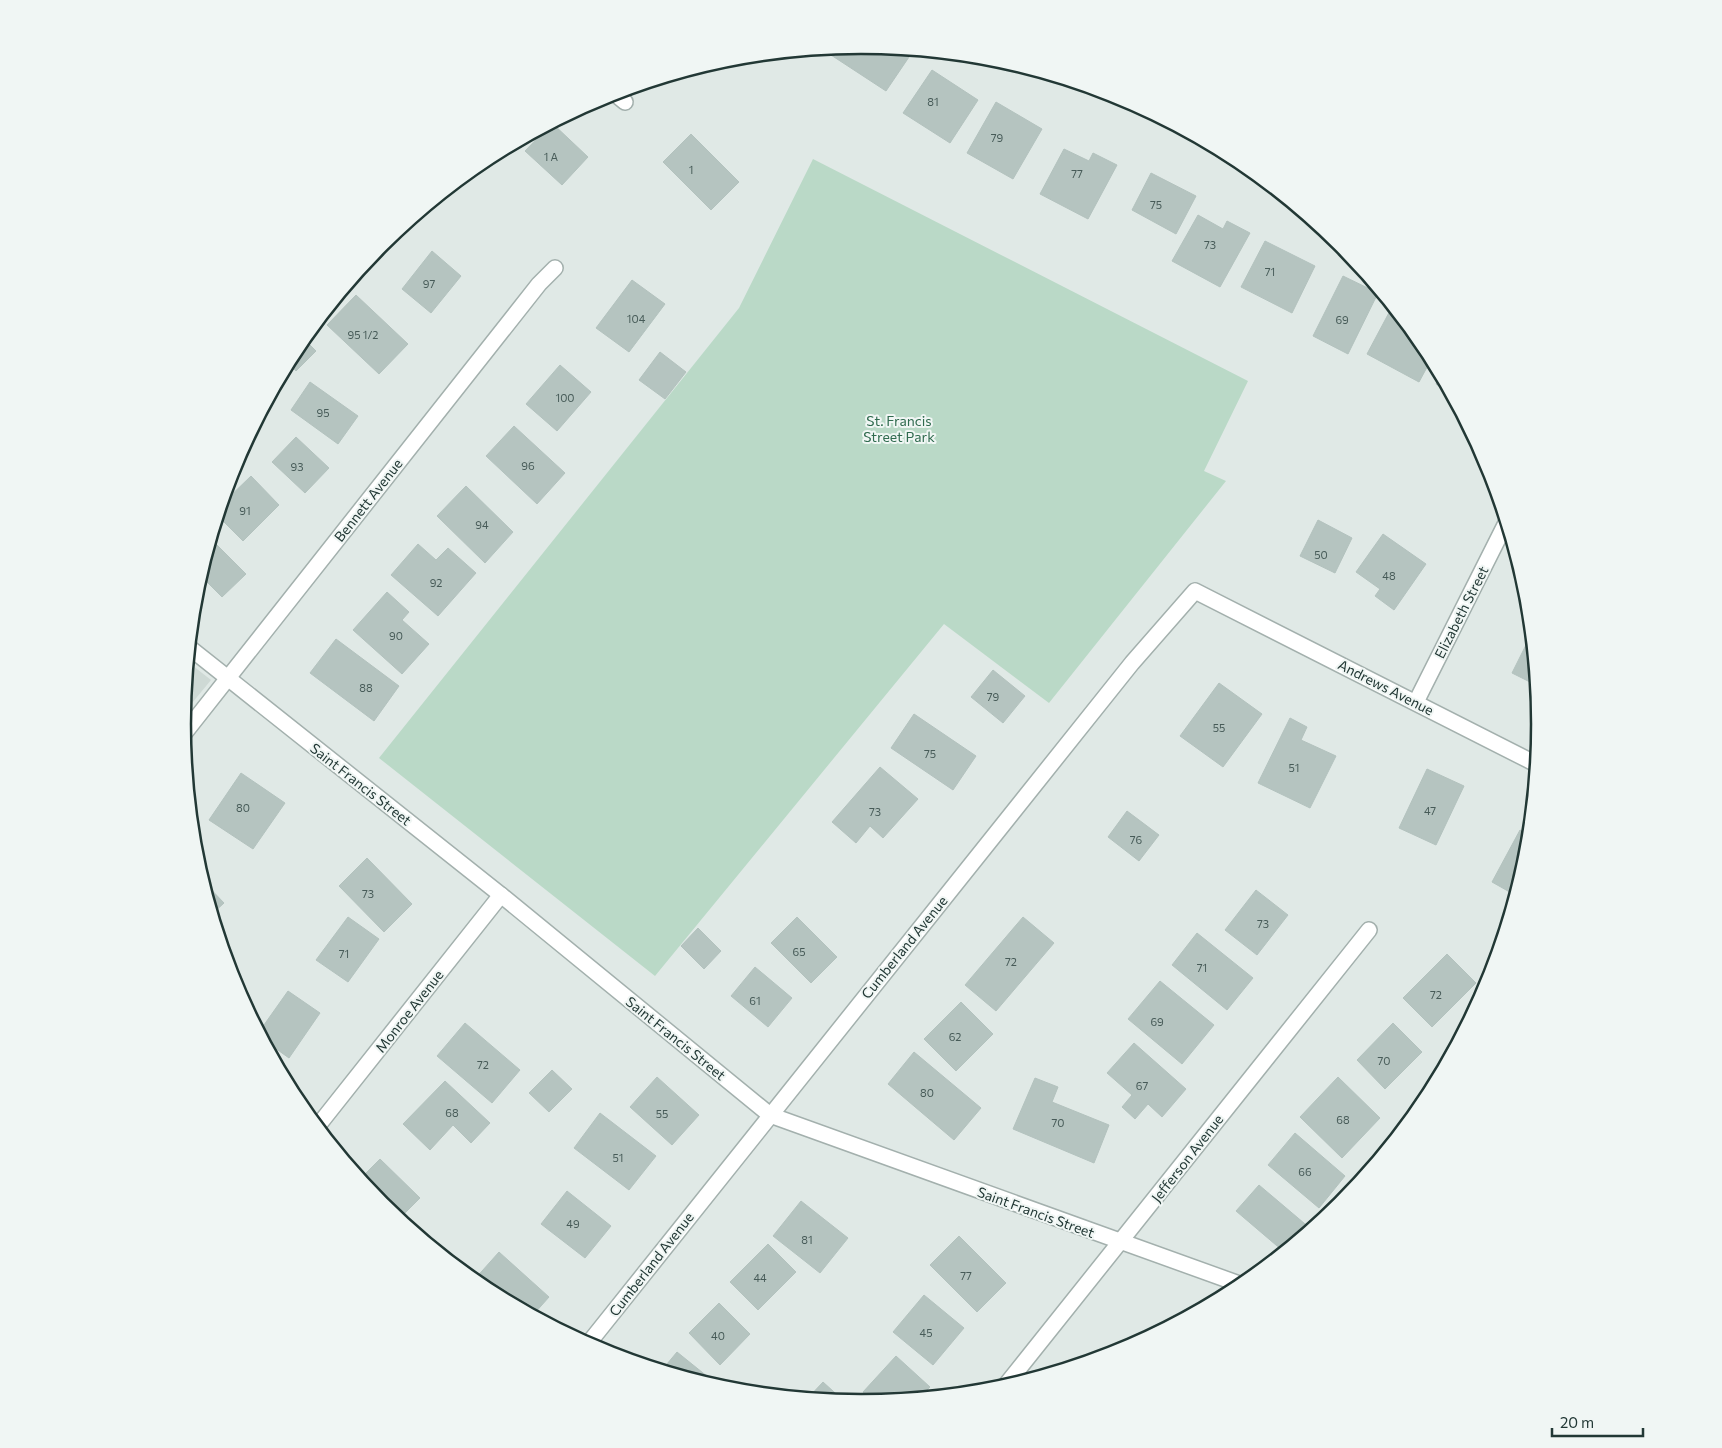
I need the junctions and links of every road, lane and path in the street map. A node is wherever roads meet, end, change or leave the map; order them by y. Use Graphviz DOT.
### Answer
graph roads {
  1 [pos="555,268"];
  2 [pos="1502,531"];
  3 [pos="1236,611"];
  4 [pos="195,652"];
  5 [pos="228,678"];
  6 [pos="1416,702"];
  7 [pos="191,725"];
  8 [pos="1530,761"];
  9 [pos="501,895"];
  10 [pos="1369,930"];
  11 [pos="770,1115"];
  12 [pos="321,1121"];
  13 [pos="1120,1243"];
  14 [pos="1232,1282"];
  15 [pos="593,1338"];
  16 [pos="1013,1376"];
  1 -- 5 [label="street, Bennett Avenue"];
  2 -- 6 [label="street, Elizabeth Street"];
  3 -- 6 [label="street, Andrews Avenue"];
  3 -- 11 [label="street, Cumberland Avenue"];
  4 -- 5 [label="street, Saint Francis Street"];
  5 -- 7 [label="street, Bennett Avenue"];
  5 -- 9 [label="street, Saint Francis Street"];
  6 -- 8 [label="street, Andrews Avenue"];
  9 -- 11 [label="street, Saint Francis Street"];
  9 -- 12 [label="street, Monroe Avenue"];
  10 -- 13 [label="street, Jefferson Avenue"];
  11 -- 13 [label="street, Saint Francis Street"];
  11 -- 15 [label="street, Cumberland Avenue"];
  13 -- 14 [label="street, Saint Francis Street"];
  13 -- 16 [label="street, Jefferson Avenue"];
}
